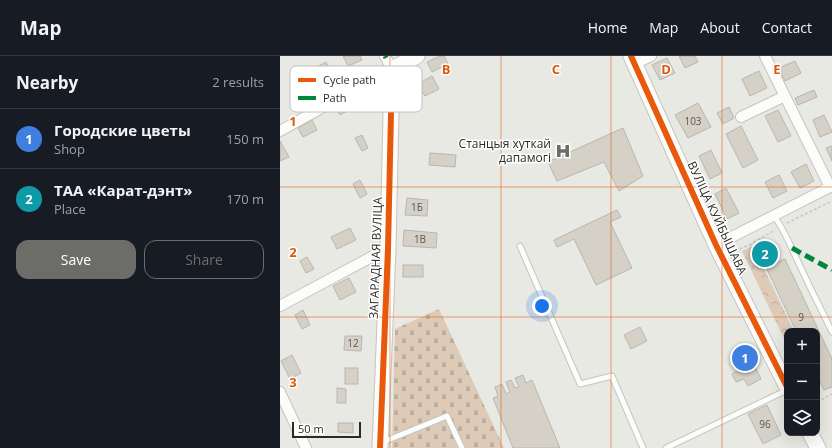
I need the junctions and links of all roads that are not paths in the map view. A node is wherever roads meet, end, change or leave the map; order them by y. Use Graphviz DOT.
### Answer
graph roads {
  1 [pos="417,56"];
  2 [pos="652,56"];
  3 [pos="765,56"];
  4 [pos="632,60"];
  5 [pos="389,61"];
  6 [pos="785,96"];
  7 [pos="310,112"];
  8 [pos="389,112"];
  9 [pos="741,117"];
  10 [pos="280,131"];
  11 [pos="831,187"];
  12 [pos="774,216"];
  13 [pos="716,245"];
  14 [pos="520,246"];
  15 [pos="388,248"];
  16 [pos="280,306"];
  17 [pos="830,321"];
  18 [pos="832,332"];
  19 [pos="784,382"];
  20 [pos="784,389"];
  21 [pos="280,392"];
  22 [pos="812,436"];
  23 [pos="380,446"];
  24 [pos="306,448"];
  25 [pos="462,448"];
  26 [pos="643,448"];
  27 [pos="666,448"];
  28 [pos="818,448"];
  1 -- 5 [label="street"];
  2 -- 4 [label="street"];
  3 -- 6 [label="street"];
  4 -- 13 [label="street, ВУЛІЦА КУЙБЫШАВА"];
  6 -- 9 [label="street"];
  6 -- 11 [label="street"];
  7 -- 10 [label="street"];
  8 -- 15 [label="street, ЗАГАРАДНАЯ ВУЛІЦА"];
  11 -- 12 [label="street"];
  12 -- 13 [label="street"];
  12 -- 17 [label="lane"];
  13 -- 19 [label="street, ВУЛІЦА КУЙБЫШАВА"];
  14 -- 26 [label="lane"];
  15 -- 16 [label="street"];
  15 -- 23 [label="street, ЗАГАРАДНАЯ ВУЛІЦА"];
  17 -- 18 [label="lane"];
  20 -- 27 [label="lane"];
  21 -- 24 [label="street"];
  22 -- 28 [label="street"];
  23 -- 25 [label="lane"];
}
